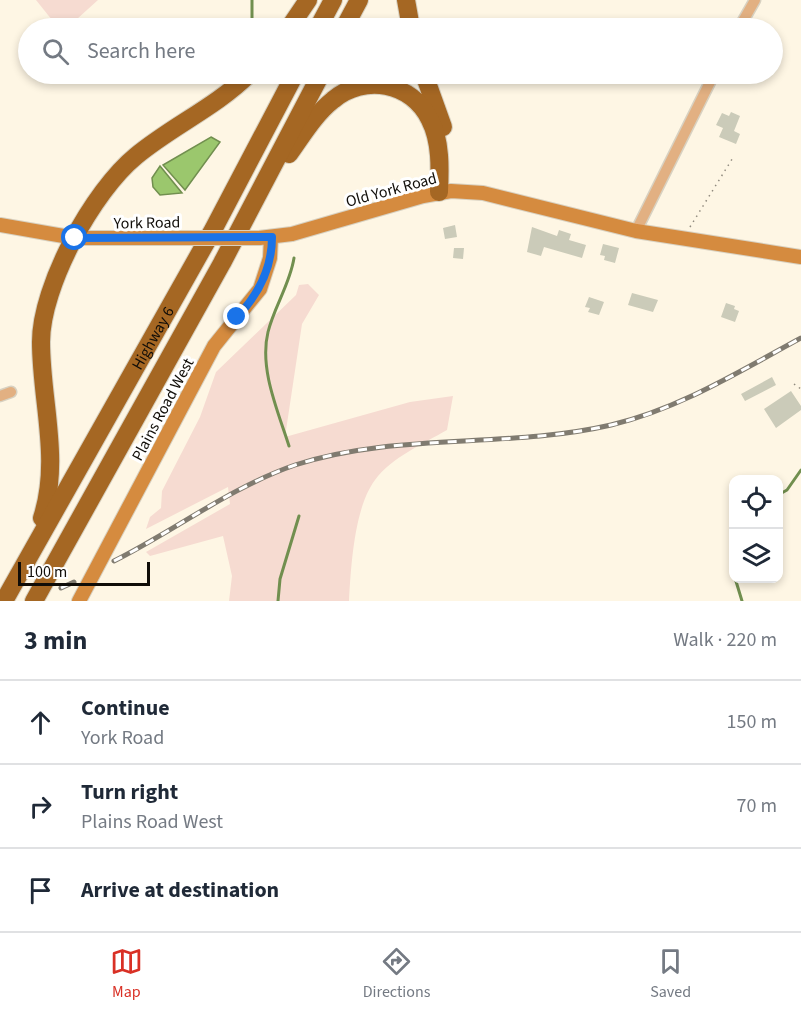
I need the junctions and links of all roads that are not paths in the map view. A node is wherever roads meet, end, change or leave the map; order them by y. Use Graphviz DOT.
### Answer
graph roads {
  1 [pos="308,0"];
  2 [pos="333,0"];
  3 [pos="359,0"];
  4 [pos="406,0"];
  5 [pos="755,0"];
  6 [pos="296,18"];
  7 [pos="323,18"];
  8 [pos="349,18"];
  9 [pos="409,18"];
  10 [pos="745,18"];
  11 [pos="237,84"];
  12 [pos="290,84"];
  13 [pos="316,84"];
  14 [pos="428,84"];
  15 [pos="709,84"];
  16 [pos="445,192"];
  17 [pos="0,225"];
  18 [pos="636,231"];
  19 [pos="265,237"];
  20 [pos="75,238"];
  21 [pos="801,257"];
  22 [pos="222,263"];
  23 [pos="34,545"];
  24 [pos="4,601"];
  25 [pos="34,601"];
  26 [pos="80,601"];
  1 -- 6 [label="highway"];
  2 -- 7 [label="highway"];
  3 -- 8 [label="highway"];
  4 -- 9 [label="highway"];
  5 -- 10 [label="street"];
  11 -- 20 [label="highway"];
  12 -- 23 [label="highway, Highway 6"];
  13 -- 22 [label="highway, Highway 6"];
  14 -- 16 [label="highway"];
  15 -- 18 [label="street"];
  16 -- 18 [label="main road, Old York Road"];
  16 -- 19 [label="main road, Old York Road"];
  16 -- 22 [label="highway"];
  17 -- 20 [label="main road, York Road"];
  18 -- 21 [label="main road, Old York Road"];
  19 -- 20 [label="main road, York Road, bridge"];
  19 -- 26 [label="main road, Plains Road West"];
  20 -- 23 [label="highway"];
  22 -- 25 [label="highway, Highway 6"];
  23 -- 24 [label="highway, Highway 6"];
}
